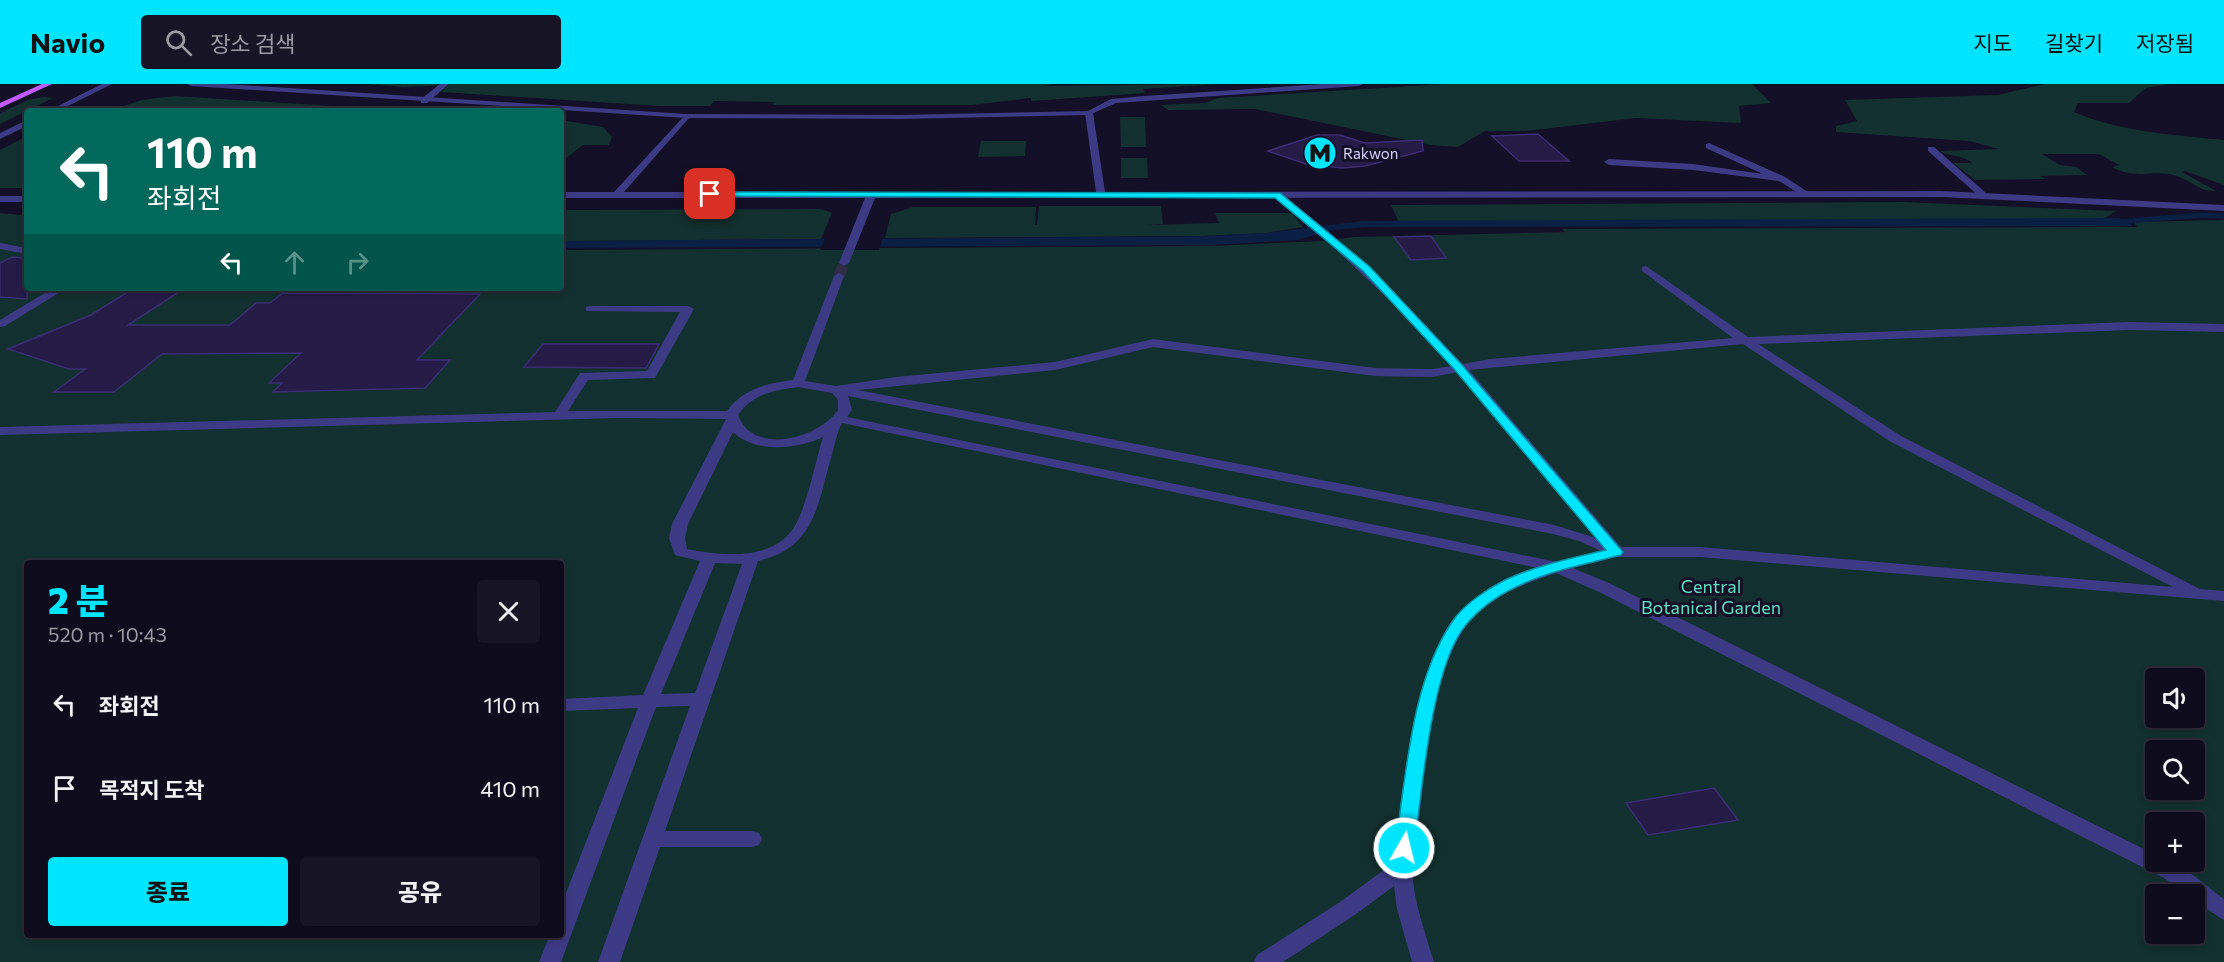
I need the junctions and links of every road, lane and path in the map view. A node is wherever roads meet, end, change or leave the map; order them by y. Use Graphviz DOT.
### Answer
graph roads {
  1 [pos="48,84"];
  2 [pos="108,84"];
  3 [pos="191,84"];
  4 [pos="445,84"];
  5 [pos="1359,84"];
  6 [pos="239,85"];
  7 [pos="424,101"];
  8 [pos="0,106"];
  9 [pos="58,108"];
  10 [pos="546,108"];
  11 [pos="564,109"];
  12 [pos="1089,113"];
  13 [pos="686,116"];
  14 [pos="24,124"];
  15 [pos="0,136"];
  16 [pos="1709,146"];
  17 [pos="1931,149"];
  18 [pos="1609,162"];
  19 [pos="1782,179"];
  20 [pos="617,194"];
  21 [pos="1806,194"];
  22 [pos="564,195"];
  23 [pos="871,195"];
  24 [pos="1101,195"];
  25 [pos="1277,195"];
  26 [pos="1983,195"];
  27 [pos="0,199"];
  28 [pos="24,199"];
  29 [pos="2224,208"];
  30 [pos="0,246"];
  31 [pos="24,250"];
  32 [pos="844,263"];
  33 [pos="1646,269"];
  34 [pos="839,276"];
  35 [pos="57,291"];
  36 [pos="590,309"];
  37 [pos="1,324"];
  38 [pos="2224,328"];
  39 [pos="1747,342"];
  40 [pos="1458,367"];
  41 [pos="798,383"];
  42 [pos="836,390"];
  43 [pos="559,416"];
  44 [pos="732,418"];
  45 [pos="837,421"];
  46 [pos="0,431"];
  47 [pos="1616,552"];
  48 [pos="709,559"];
  49 [pos="751,559"];
  50 [pos="1557,567"];
  51 [pos="2202,594"];
  52 [pos="2224,596"];
  53 [pos="2224,605"];
  54 [pos="702,699"];
  55 [pos="649,702"];
  56 [pos="564,705"];
  57 [pos="653,839"];
  58 [pos="752,839"];
  59 [pos="1402,868"];
  60 [pos="2224,911"];
  61 [pos="564,926"];
  62 [pos="559,938"];
  63 [pos="550,962"];
  64 [pos="609,962"];
  65 [pos="1265,962"];
  66 [pos="1423,962"];
  1 -- 8 [label="main road"];
  2 -- 9 [label="street"];
  3 -- 6 [label="street"];
  4 -- 7 [label="street"];
  5 -- 12 [label="street"];
  6 -- 7 [label="street"];
  7 -- 10 [label="street"];
  11 -- 13 [label="street"];
  12 -- 13 [label="street"];
  12 -- 24 [label="street"];
  13 -- 20 [label="street"];
  14 -- 15 [label="street"];
  16 -- 19 [label="street"];
  17 -- 26 [label="street"];
  18 -- 19 [label="street"];
  19 -- 21 [label="street"];
  20 -- 22 [label="street"];
  20 -- 23 [label="street"];
  21 -- 25 [label="street"];
  21 -- 26 [label="street"];
  23 -- 24 [label="street"];
  23 -- 32 [label="street"];
  24 -- 25 [label="street"];
  25 -- 40 [label="street"];
  26 -- 29 [label="street"];
  27 -- 28 [label="street"];
  30 -- 31 [label="street"];
  33 -- 39 [label="street"];
  34 -- 41 [label="street"];
  35 -- 37 [label="street"];
  36 -- 43 [label="street"];
  38 -- 39 [label="street"];
  39 -- 40 [label="street"];
  39 -- 51 [label="street"];
  40 -- 42 [label="street"];
  40 -- 47 [label="street"];
  41 -- 42 [label="street"];
  41 -- 44 [label="street"];
  42 -- 45 [label="street"];
  42 -- 47 [label="street"];
  43 -- 44 [label="street"];
  43 -- 46 [label="street"];
  44 -- 45 [label="street"];
  44 -- 48 [label="street"];
  45 -- 49 [label="street"];
  45 -- 50 [label="street"];
  47 -- 50 [label="street"];
  47 -- 51 [label="street"];
  48 -- 49 [label="street"];
  48 -- 55 [label="street"];
  49 -- 54 [label="street"];
  50 -- 59 [label="street"];
  50 -- 60 [label="street"];
  51 -- 52 [label="street"];
  51 -- 53 [label="street"];
  54 -- 55 [label="street"];
  54 -- 57 [label="street"];
  55 -- 56 [label="street"];
  55 -- 61 [label="street"];
  57 -- 58 [label="street"];
  57 -- 64 [label="street"];
  59 -- 65 [label="street"];
  59 -- 66 [label="street"];
  62 -- 63 [label="street"];
}
